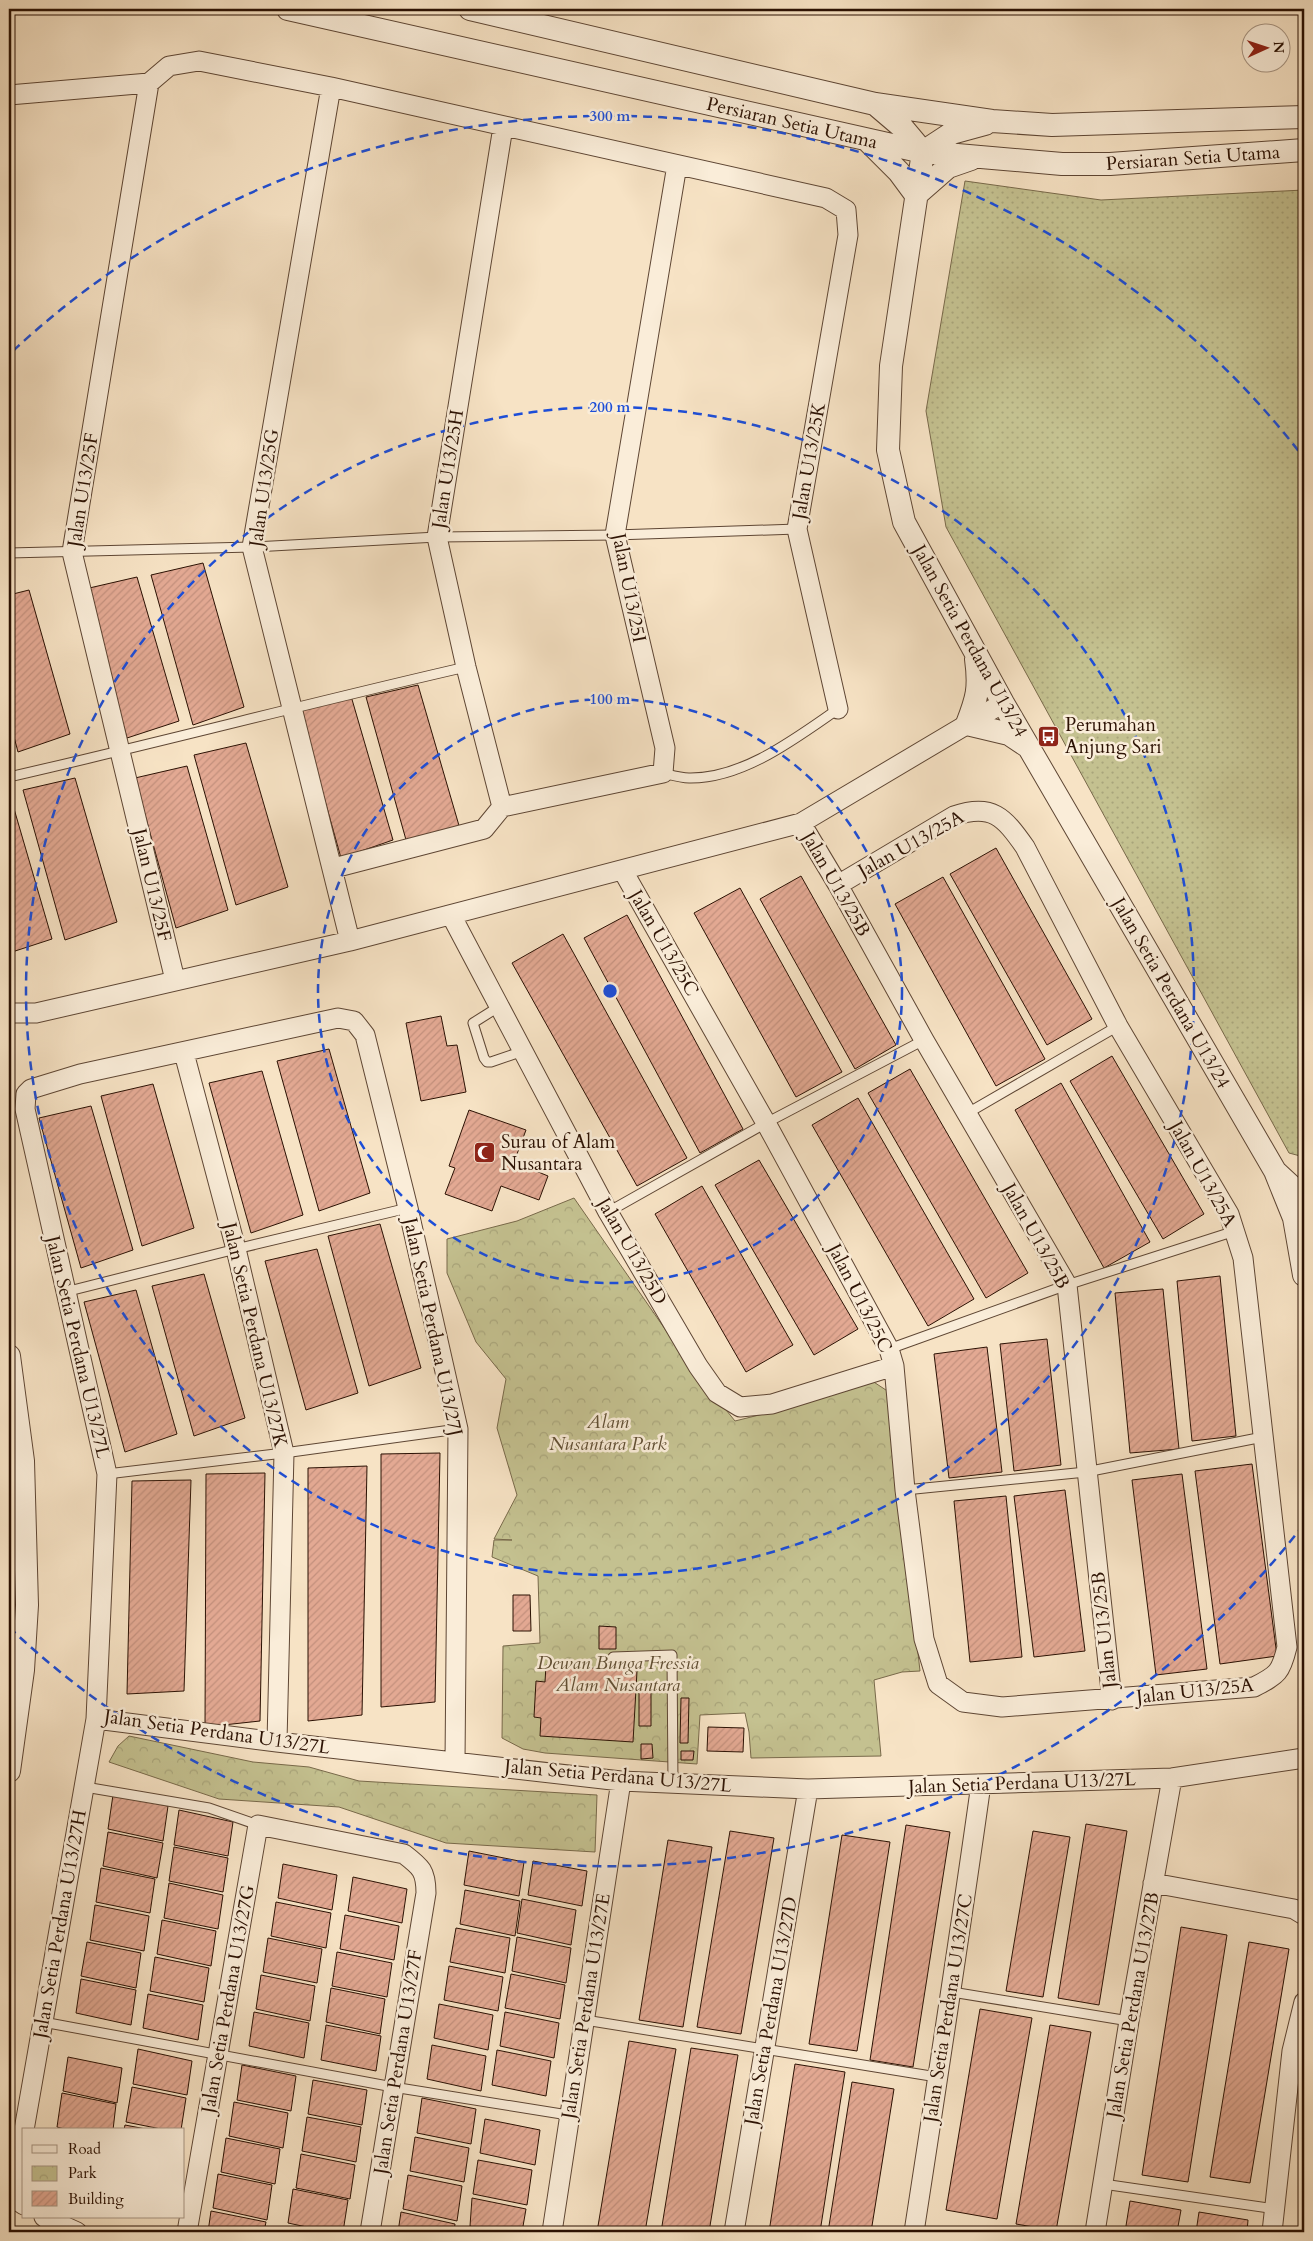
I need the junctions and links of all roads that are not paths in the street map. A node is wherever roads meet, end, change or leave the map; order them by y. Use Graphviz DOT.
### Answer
graph roads {
  1 [pos="288,9"];
  2 [pos="470,9"];
  3 [pos="149,83"];
  4 [pos="332,87"];
  5 [pos="9,95"];
  6 [pos="875,104"];
  7 [pos="1304,117"];
  8 [pos="992,121"];
  9 [pos="502,127"];
  10 [pos="867,140"];
  11 [pos="1304,150"];
  12 [pos="923,152"];
  13 [pos="975,157"];
  14 [pos="677,165"];
  15 [pos="916,196"];
  16 [pos="797,529"];
  17 [pos="615,535"];
  18 [pos="437,537"];
  19 [pos="252,547"];
  20 [pos="72,552"];
  21 [pos="9,553"];
  22 [pos="974,651"];
  23 [pos="466,667"];
  24 [pos="1003,703"];
  25 [pos="292,707"];
  26 [pos="838,709"];
  27 [pos="967,724"];
  28 [pos="1027,746"];
  29 [pos="120,751"];
  30 [pos="663,773"];
  31 [pos="9,777"];
  32 [pos="502,807"];
  33 [pos="801,823"];
  34 [pos="334,868"];
  35 [pos="623,871"];
  36 [pos="838,885"];
  37 [pos="451,915"];
  38 [pos="350,941"];
  39 [pos="175,980"];
  40 [pos="500,1006"];
  41 [pos="9,1013"];
  42 [pos="354,1021"];
  43 [pos="1118,1026"];
  44 [pos="924,1040"];
  45 [pos="523,1051"];
  46 [pos="184,1053"];
  47 [pos="966,1114"];
  48 [pos="766,1123"];
  49 [pos="1275,1171"];
  50 [pos="1304,1195"];
  51 [pos="408,1208"];
  52 [pos="608,1212"];
  53 [pos="1299,1215"];
  54 [pos="1236,1231"];
  55 [pos="236,1248"];
  56 [pos="1304,1270"];
  57 [pos="1304,1275"];
  58 [pos="1067,1286"];
  59 [pos="65,1292"];
  60 [pos="9,1356"];
  61 [pos="891,1358"];
  62 [pos="458,1430"];
  63 [pos="1263,1437"];
  64 [pos="284,1453"];
  65 [pos="1086,1472"];
  66 [pos="107,1474"];
  67 [pos="905,1490"];
  68 [pos="613,1656"];
  69 [pos="1112,1700"];
  70 [pos="96,1719"];
  71 [pos="277,1742"];
  72 [pos="1304,1758"];
  73 [pos="455,1762"];
  74 [pos="9,1771"];
  75 [pos="1172,1778"];
  76 [pos="621,1781"];
  77 [pos="673,1783"];
  78 [pos="981,1784"];
  79 [pos="85,1786"];
  80 [pos="808,1789"];
  81 [pos="258,1825"];
  82 [pos="1153,1882"];
  83 [pos="1304,1915"];
  84 [pos="952,1992"];
  85 [pos="1304,2002"];
  86 [pos="585,2020"];
  87 [pos="1129,2021"];
  88 [pos="43,2022"];
  89 [pos="764,2050"];
  90 [pos="219,2056"];
  91 [pos="937,2077"];
  92 [pos="393,2087"];
  93 [pos="568,2115"];
  94 [pos="25,2128"];
  95 [pos="22,2143"];
  96 [pos="1104,2184"];
  97 [pos="21,2203"];
  98 [pos="1275,2209"];
  99 [pos="46,2218"];
  100 [pos="77,2232"];
  101 [pos="187,2232"];
  102 [pos="370,2232"];
  103 [pos="552,2232"];
  104 [pos="734,2232"];
  105 [pos="917,2232"];
  106 [pos="1095,2232"];
  107 [pos="1272,2232"];
  1 -- 10 [label="street, Persiaran Setia Utama"];
  2 -- 6 [label="street, Persiaran Setia Utama"];
  3 -- 4 [label="street"];
  3 -- 5 [label="street"];
  3 -- 20 [label="street, Jalan U13/25F"];
  4 -- 9 [label="street"];
  4 -- 19 [label="street, Jalan U13/25G"];
  6 -- 8 [label="street, Persiaran Setia Utama"];
  6 -- 12 [label="street"];
  7 -- 8 [label="street, Persiaran Setia Utama"];
  8 -- 12 [label="street"];
  9 -- 14 [label="street"];
  9 -- 18 [label="street, Jalan U13/25H"];
  10 -- 12 [label="street, Persiaran Setia Utama"];
  10 -- 15 [label="street"];
  11 -- 13 [label="street, Persiaran Setia Utama"];
  12 -- 13 [label="street, Persiaran Setia Utama"];
  12 -- 15 [label="street, Jalan Setia Perdana U13/24"];
  13 -- 15 [label="street"];
  14 -- 16 [label="street, Jalan U13/25K"];
  14 -- 17 [label="street, Jalan U13/25I"];
  15 -- 22 [label="street, Jalan Setia Perdana U13/24"];
  16 -- 17 [label="lane"];
  16 -- 26 [label="street, Jalan U13/25K"];
  17 -- 18 [label="lane"];
  17 -- 30 [label="street, Jalan U13/25I"];
  18 -- 19 [label="lane"];
  18 -- 23 [label="street, Jalan U13/25H"];
  19 -- 20 [label="lane"];
  19 -- 25 [label="street, Jalan U13/25G"];
  20 -- 21 [label="lane"];
  20 -- 29 [label="street, Jalan U13/25F"];
  22 -- 24 [label="street, Jalan Setia Perdana U13/24"];
  22 -- 27 [label="street"];
  23 -- 25 [label="lane"];
  23 -- 32 [label="street, Jalan U13/25H"];
  24 -- 27 [label="street"];
  24 -- 28 [label="street, Jalan Setia Perdana U13/24"];
  25 -- 29 [label="lane"];
  25 -- 34 [label="street, Jalan U13/25G"];
  26 -- 30 [label="lane"];
  27 -- 28 [label="street"];
  27 -- 33 [label="street"];
  28 -- 49 [label="street, Jalan Setia Perdana U13/24"];
  29 -- 31 [label="lane"];
  29 -- 39 [label="street, Jalan U13/25F"];
  30 -- 32 [label="street"];
  32 -- 34 [label="street"];
  33 -- 35 [label="street"];
  33 -- 36 [label="street, Jalan U13/25B"];
  34 -- 38 [label="street, Jalan U13/25G"];
  35 -- 37 [label="street"];
  35 -- 48 [label="street, Jalan U13/25C"];
  36 -- 43 [label="street, Jalan U13/25A"];
  36 -- 44 [label="street, Jalan U13/25B"];
  37 -- 38 [label="street"];
  37 -- 40 [label="street, Jalan U13/25D"];
  38 -- 39 [label="street"];
  39 -- 41 [label="street"];
  40 -- 45 [label="street, Jalan U13/25D"];
  40 -- 45 [label="lane"];
  42 -- 46 [label="street, Jalan Setia Perdana U13/27L"];
  42 -- 51 [label="street, Jalan Setia Perdana U13/27J"];
  43 -- 47 [label="lane"];
  43 -- 54 [label="street, Jalan U13/25A"];
  44 -- 47 [label="street, Jalan U13/25B"];
  44 -- 48 [label="lane"];
  45 -- 52 [label="street, Jalan U13/25D"];
  46 -- 55 [label="street, Jalan Setia Perdana U13/27K"];
  46 -- 59 [label="street, Jalan Setia Perdana U13/27L"];
  47 -- 58 [label="street, Jalan U13/25B"];
  48 -- 52 [label="lane"];
  48 -- 61 [label="street, Jalan U13/25C"];
  49 -- 50 [label="street"];
  49 -- 53 [label="street, Jalan Setia Perdana U13/24"];
  51 -- 55 [label="lane"];
  51 -- 62 [label="street, Jalan Setia Perdana U13/27J"];
  52 -- 61 [label="street, Jalan U13/25D"];
  53 -- 56 [label="street, Jalan Setia Perdana U13/24"];
  54 -- 58 [label="lane"];
  54 -- 63 [label="street, Jalan U13/25A"];
  55 -- 59 [label="lane"];
  55 -- 64 [label="street, Jalan Setia Perdana U13/27K"];
  56 -- 57 [label="street, Jalan Setia Perdana U13/24"];
  58 -- 61 [label="lane"];
  58 -- 65 [label="street, Jalan U13/25B"];
  59 -- 66 [label="street, Jalan Setia Perdana U13/27L"];
  60 -- 74 [label="street"];
  61 -- 67 [label="street, Jalan U13/25C"];
  62 -- 64 [label="lane"];
  62 -- 73 [label="street, Jalan Setia Perdana U13/27J"];
  63 -- 65 [label="lane"];
  63 -- 69 [label="street, Jalan U13/25A"];
  64 -- 66 [label="lane"];
  64 -- 71 [label="street, Jalan Setia Perdana U13/27K"];
  65 -- 67 [label="lane"];
  65 -- 69 [label="street, Jalan U13/25B"];
  66 -- 70 [label="street, Jalan Setia Perdana U13/27L"];
  67 -- 69 [label="street, Jalan U13/25C"];
  68 -- 77 [label="lane"];
  70 -- 71 [label="street, Jalan Setia Perdana U13/27L"];
  70 -- 79 [label="street, Jalan Setia Perdana U13/27H"];
  71 -- 73 [label="street, Jalan Setia Perdana U13/27L"];
  72 -- 75 [label="street, Jalan Setia Perdana U13/27L"];
  73 -- 76 [label="street, Jalan Setia Perdana U13/27L"];
  75 -- 78 [label="street, Jalan Setia Perdana U13/27L"];
  75 -- 82 [label="street, Jalan Setia Perdana U13/27B"];
  76 -- 77 [label="street, Jalan Setia Perdana U13/27L"];
  76 -- 86 [label="street, Jalan Setia Perdana U13/27E"];
  77 -- 80 [label="street, Jalan Setia Perdana U13/27L"];
  78 -- 80 [label="street, Jalan Setia Perdana U13/27L"];
  78 -- 84 [label="street, Jalan Setia Perdana U13/27C"];
  79 -- 81 [label="lane"];
  79 -- 88 [label="street, Jalan Setia Perdana U13/27H"];
  80 -- 89 [label="street, Jalan Setia Perdana U13/27D"];
  81 -- 90 [label="street, Jalan Setia Perdana U13/27G"];
  81 -- 92 [label="street, Jalan Setia Perdana U13/27F"];
  82 -- 83 [label="street"];
  82 -- 87 [label="street, Jalan Setia Perdana U13/27B"];
  84 -- 87 [label="lane"];
  84 -- 91 [label="street, Jalan Setia Perdana U13/27C"];
  85 -- 98 [label="street"];
  86 -- 89 [label="lane"];
  86 -- 93 [label="street, Jalan Setia Perdana U13/27E"];
  87 -- 96 [label="street, Jalan Setia Perdana U13/27B"];
  88 -- 90 [label="lane"];
  88 -- 94 [label="street, Jalan Setia Perdana U13/27H"];
  89 -- 91 [label="lane"];
  89 -- 104 [label="street, Jalan Setia Perdana U13/27D"];
  90 -- 92 [label="lane"];
  90 -- 101 [label="street, Jalan Setia Perdana U13/27G"];
  91 -- 105 [label="street, Jalan Setia Perdana U13/27C"];
  92 -- 93 [label="lane"];
  92 -- 102 [label="street, Jalan Setia Perdana U13/27F"];
  93 -- 103 [label="street, Jalan Setia Perdana U13/27E"];
  95 -- 97 [label="street, Jalan Setia Perdana U13/27H"];
  96 -- 98 [label="lane"];
  96 -- 106 [label="street, Jalan Setia Perdana U13/27B"];
  98 -- 107 [label="street"];
  99 -- 100 [label="street"];
}
